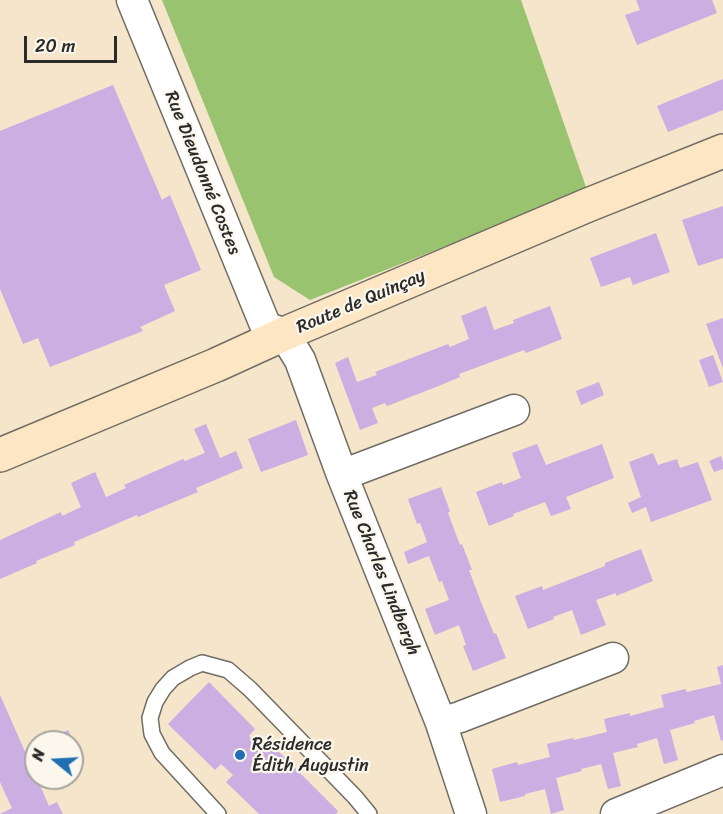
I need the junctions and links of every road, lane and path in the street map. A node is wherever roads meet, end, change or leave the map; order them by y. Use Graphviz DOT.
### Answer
graph roads {
  1 [pos="132,0"];
  2 [pos="723,151"];
  3 [pos="285,334"];
  4 [pos="514,410"];
  5 [pos="0,455"];
  6 [pos="342,475"];
  7 [pos="613,658"];
  8 [pos="441,723"];
  9 [pos="723,770"];
  10 [pos="218,814"];
  11 [pos="369,814"];
  12 [pos="471,814"];
  13 [pos="616,814"];
  1 -- 3 [label="street, Rue Dieudonné Costes"];
  2 -- 3 [label="street, Route de Quinçay"];
  3 -- 5 [label="street, Route de Quinçay"];
  3 -- 6 [label="street, Rue Charles Lindbergh"];
  4 -- 6 [label="street"];
  6 -- 8 [label="street, Rue Charles Lindbergh"];
  7 -- 8 [label="street"];
  8 -- 12 [label="street, Rue Charles Lindbergh"];
  9 -- 13 [label="street"];
  10 -- 11 [label="lane"];
}
